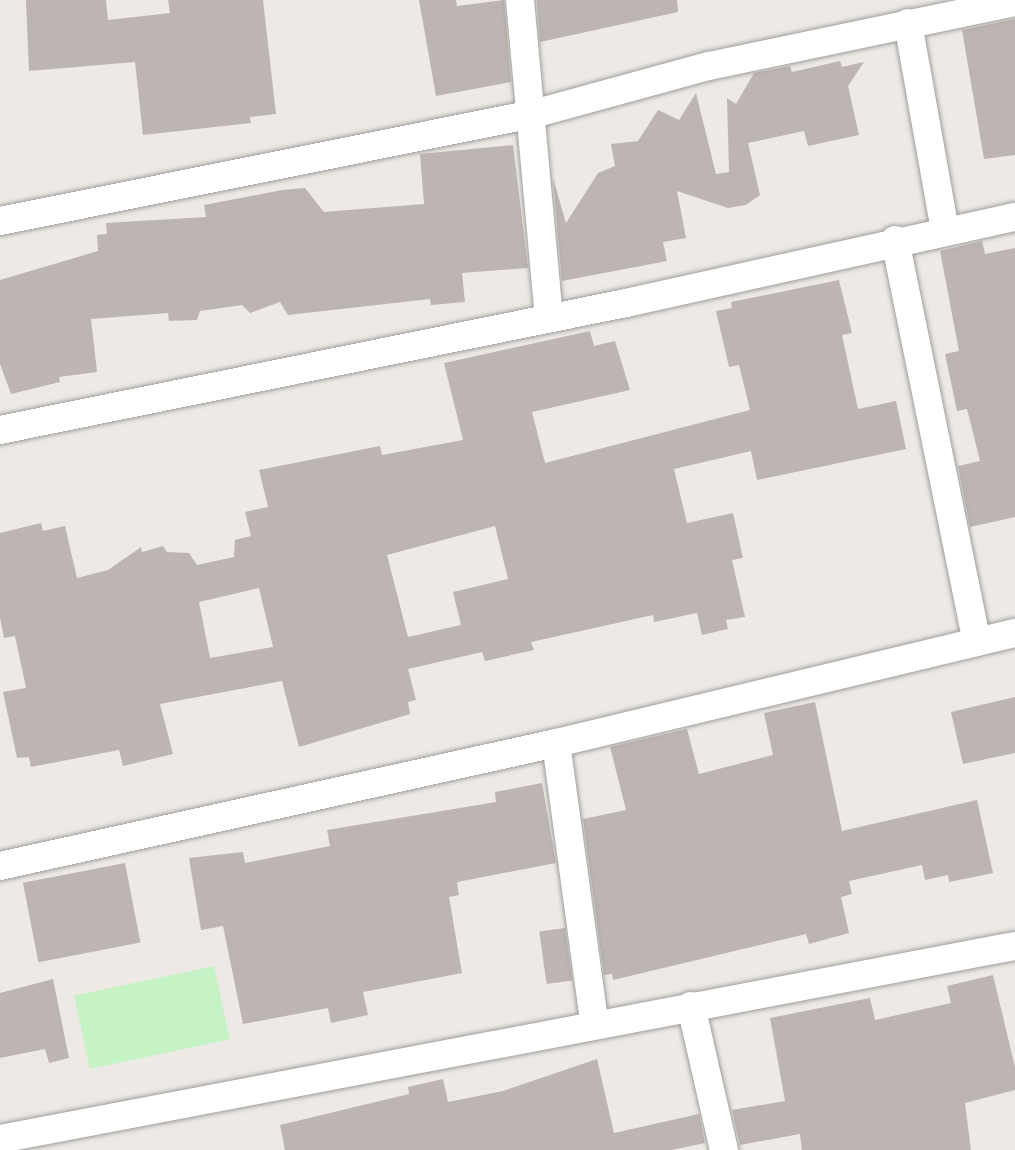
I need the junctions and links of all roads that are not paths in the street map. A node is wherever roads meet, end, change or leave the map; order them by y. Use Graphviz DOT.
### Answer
graph roads {
  1 [pos="520,0"];
  2 [pos="1015,2"];
  3 [pos="908,23"];
  4 [pos="533,114"];
  5 [pos="1015,217"];
  6 [pos="0,221"];
  7 [pos="945,231"];
  8 [pos="896,240"];
  9 [pos="549,316"];
  10 [pos="0,430"];
  11 [pos="1015,633"];
  12 [pos="977,642"];
  13 [pos="556,743"];
  14 [pos="0,866"];
  15 [pos="1015,946"];
  16 [pos="691,1006"];
  17 [pos="594,1022"];
  18 [pos="0,1139"];
  19 [pos="724,1150"];
  1 -- 4 [label="street"];
  2 -- 3 [label="street"];
  3 -- 4 [label="street"];
  3 -- 7 [label="street"];
  4 -- 6 [label="street"];
  4 -- 9 [label="street"];
  5 -- 7 [label="street"];
  7 -- 8 [label="street"];
  8 -- 9 [label="street"];
  8 -- 12 [label="street"];
  9 -- 10 [label="street"];
  11 -- 12 [label="street"];
  12 -- 13 [label="street"];
  13 -- 14 [label="street"];
  13 -- 17 [label="street"];
  15 -- 16 [label="street"];
  16 -- 17 [label="street"];
  16 -- 19 [label="street"];
  17 -- 18 [label="street"];
}
